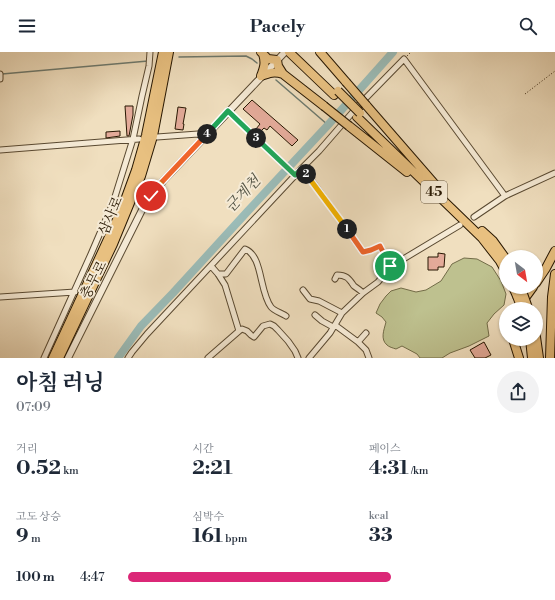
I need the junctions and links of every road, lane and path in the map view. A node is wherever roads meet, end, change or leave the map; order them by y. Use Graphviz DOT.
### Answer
graph roads {
  1 [pos="150,52"];
  2 [pos="165,52"];
  3 [pos="285,52"];
  4 [pos="289,52"];
  5 [pos="320,52"];
  6 [pos="262,53"];
  7 [pos="299,56"];
  8 [pos="277,60"];
  9 [pos="555,71"];
  10 [pos="0,74"];
  11 [pos="283,74"];
  12 [pos="261,76"];
  13 [pos="0,79"];
  14 [pos="525,94"];
  15 [pos="228,111"];
  16 [pos="359,115"];
  17 [pos="157,137"];
  18 [pos="203,138"];
  19 [pos="136,139"];
  20 [pos="0,150"];
  21 [pos="301,170"];
  22 [pos="555,173"];
  23 [pos="294,174"];
  24 [pos="439,189"];
  25 [pos="505,196"];
  26 [pos="443,200"];
  27 [pos="474,217"];
  28 [pos="460,225"];
  29 [pos="500,250"];
  30 [pos="555,251"];
  31 [pos="499,260"];
  32 [pos="211,266"];
  33 [pos="390,266"];
  34 [pos="543,271"];
  35 [pos="218,274"];
  36 [pos="555,277"];
  37 [pos="335,279"];
  38 [pos="303,290"];
  39 [pos="75,292"];
  40 [pos="363,293"];
  41 [pos="0,297"];
  42 [pos="342,313"];
  43 [pos="315,315"];
  44 [pos="286,316"];
  45 [pos="334,326"];
  46 [pos="239,331"];
  47 [pos="366,332"];
  48 [pos="358,342"];
  49 [pos="515,346"];
  50 [pos="531,346"];
  51 [pos="537,346"];
  52 [pos="311,357"];
  53 [pos="44,358"];
  54 [pos="53,358"];
  55 [pos="59,358"];
  56 [pos="68,358"];
  57 [pos="128,358"];
  58 [pos="208,358"];
  59 [pos="298,358"];
  60 [pos="369,358"];
  61 [pos="519,358"];
  62 [pos="532,358"];
  63 [pos="539,358"];
  64 [pos="550,358"];
  1 -- 19 [label="street"];
  2 -- 54 [label="main road, 삼사로"];
  2 -- 55 [label="main road, 삼사로"];
  3 -- 8 [label="street, 충무로"];
  4 -- 7 [label="main road, 45"];
  5 -- 24 [label="main road, bridge"];
  6 -- 8 [label="main road"];
  6 -- 12 [label="main road"];
  7 -- 16 [label="main road, 45"];
  8 -- 11 [label="main road"];
  8 -- 12 [label="street, 충무로"];
  9 -- 14 [label="path"];
  10 -- 13 [label="street"];
  11 -- 12 [label="main road"];
  11 -- 26 [label="main road, bridge"];
  12 -- 15 [label="street, 충무로"];
  15 -- 18 [label="street, 충무로"];
  15 -- 23 [label="street"];
  16 -- 24 [label="main road, 45"];
  16 -- 26 [label="main road, 45"];
  17 -- 18 [label="street"];
  18 -- 56 [label="street, 충무로"];
  19 -- 20 [label="street"];
  19 -- 39 [label="street"];
  21 -- 23 [label="street"];
  21 -- 25 [label="street"];
  21 -- 33 [label="street"];
  22 -- 25 [label="street"];
  23 -- 32 [label="street"];
  24 -- 29 [label="main road, 45"];
  25 -- 27 [label="street"];
  26 -- 31 [label="main road, 45"];
  28 -- 33 [label="street"];
  30 -- 34 [label="main road"];
  32 -- 35 [label="street"];
  32 -- 57 [label="street"];
  33 -- 40 [label="street"];
  34 -- 36 [label="main road"];
  35 -- 44 [label="street"];
  35 -- 46 [label="street"];
  36 -- 64 [label="main road"];
  37 -- 40 [label="street"];
  38 -- 42 [label="street"];
  39 -- 41 [label="street"];
  39 -- 53 [label="street"];
  40 -- 42 [label="street"];
  42 -- 45 [label="street"];
  43 -- 45 [label="street"];
  45 -- 48 [label="street"];
  45 -- 52 [label="street"];
  46 -- 58 [label="street"];
  46 -- 59 [label="street"];
  47 -- 48 [label="street"];
  48 -- 60 [label="street"];
  49 -- 61 [label="main road"];
  50 -- 62 [label="main road"];
  51 -- 63 [label="main road"];
}
